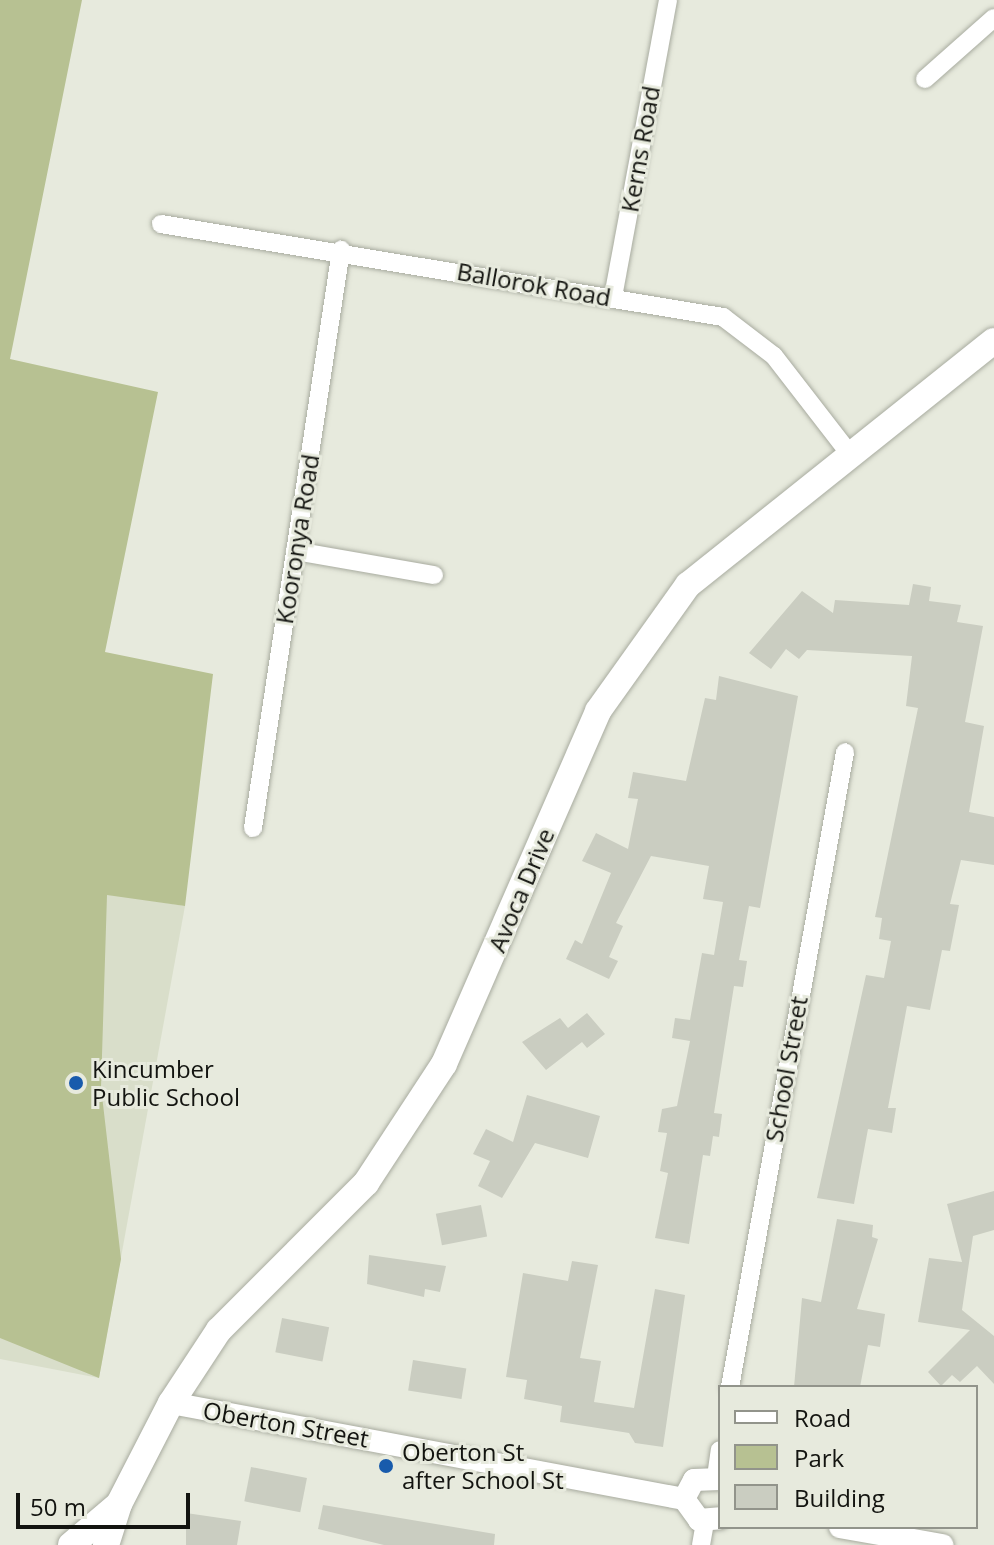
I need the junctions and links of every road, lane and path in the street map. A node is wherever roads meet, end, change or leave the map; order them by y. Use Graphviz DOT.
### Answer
graph roads {
  1 [pos="668,0"];
  2 [pos="994,18"];
  3 [pos="925,79"];
  4 [pos="161,224"];
  5 [pos="341,250"];
  6 [pos="613,297"];
  7 [pos="994,341"];
  8 [pos="849,453"];
  9 [pos="295,551"];
  10 [pos="434,575"];
  11 [pos="845,752"];
  12 [pos="253,828"];
  13 [pos="730,1385"];
  14 [pos="171,1403"];
  15 [pos="718,1478"];
  16 [pos="684,1499"];
  17 [pos="119,1504"];
  18 [pos="712,1520"];
  19 [pos="851,1529"];
  20 [pos="71,1545"];
  21 [pos="106,1545"];
  22 [pos="701,1545"];
  23 [pos="942,1545"];
  1 -- 6 [label="street, Kerns Road"];
  2 -- 3 [label="street"];
  4 -- 5 [label="street, Ballorok Road"];
  5 -- 6 [label="street, Ballorok Road"];
  5 -- 9 [label="street, Kooronya Road"];
  6 -- 8 [label="street, Ballorok Road"];
  7 -- 8 [label="main road, Avoca Drive"];
  8 -- 14 [label="main road, Avoca Drive"];
  9 -- 10 [label="street"];
  9 -- 12 [label="street, Kooronya Road"];
  11 -- 13 [label="street, School Street"];
  14 -- 16 [label="street, Oberton Street"];
  14 -- 17 [label="main road, Avoca Drive"];
  15 -- 16 [label="street"];
  16 -- 18 [label="street"];
  17 -- 20 [label="main road, Avoca Drive"];
  17 -- 21 [label="main road, Avoca Drive"];
  18 -- 22 [label="street"];
  19 -- 23 [label="street"];
}
